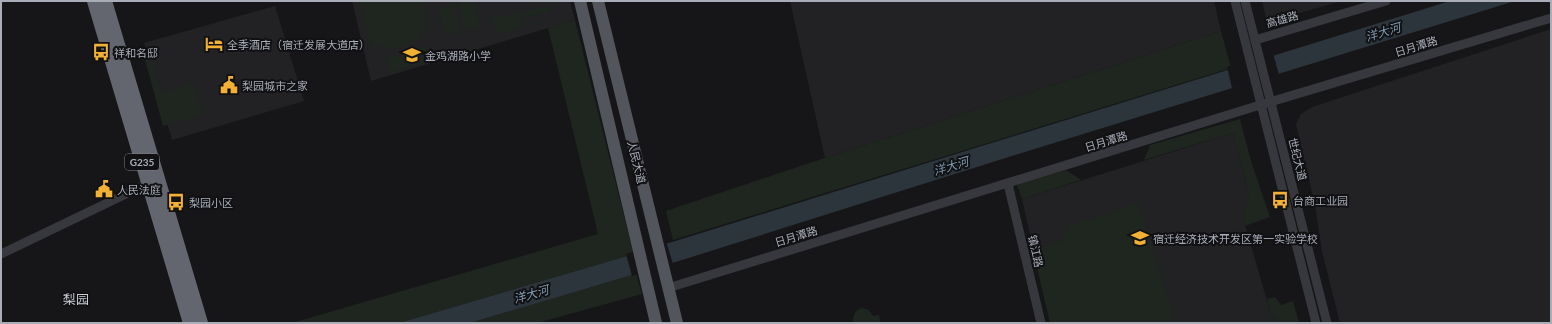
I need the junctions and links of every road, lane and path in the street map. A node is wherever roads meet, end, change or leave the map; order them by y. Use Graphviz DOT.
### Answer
graph roads {
  1 [pos="94,1"];
  2 [pos="105,1"];
  3 [pos="580,1"];
  4 [pos="598,1"];
  5 [pos="1235,1"];
  6 [pos="1245,1"];
  7 [pos="1386,1"];
  8 [pos="1551,18"];
  9 [pos="1255,40"];
  10 [pos="1271,102"];
  11 [pos="1260,105"];
  12 [pos="153,181"];
  13 [pos="1008,184"];
  14 [pos="1,254"];
  15 [pos="668,288"];
  16 [pos="190,323"];
  17 [pos="201,323"];
  18 [pos="656,323"];
  19 [pos="676,323"];
  20 [pos="1041,323"];
  21 [pos="1316,323"];
  22 [pos="1327,323"];
  1 -- 12 [label="highway, G235"];
  2 -- 12 [label="highway, G235"];
  3 -- 18 [label="main road, 人民大道"];
  4 -- 15 [label="main road, 人民大道"];
  5 -- 11 [label="street"];
  6 -- 9 [label="street, 世纪大道"];
  7 -- 9 [label="street, 高雄路"];
  8 -- 10 [label="street, 日月潭路"];
  9 -- 10 [label="street, 世纪大道"];
  10 -- 11 [label="street, 日月潭路"];
  10 -- 22 [label="street, 世纪大道"];
  11 -- 13 [label="street, 日月潭路"];
  11 -- 21 [label="street"];
  12 -- 14 [label="street"];
  12 -- 16 [label="highway, G235"];
  12 -- 17 [label="highway, G235"];
  13 -- 15 [label="street, 日月潭路"];
  13 -- 20 [label="street, 镇江路"];
  15 -- 19 [label="main road, 人民大道"];
}
